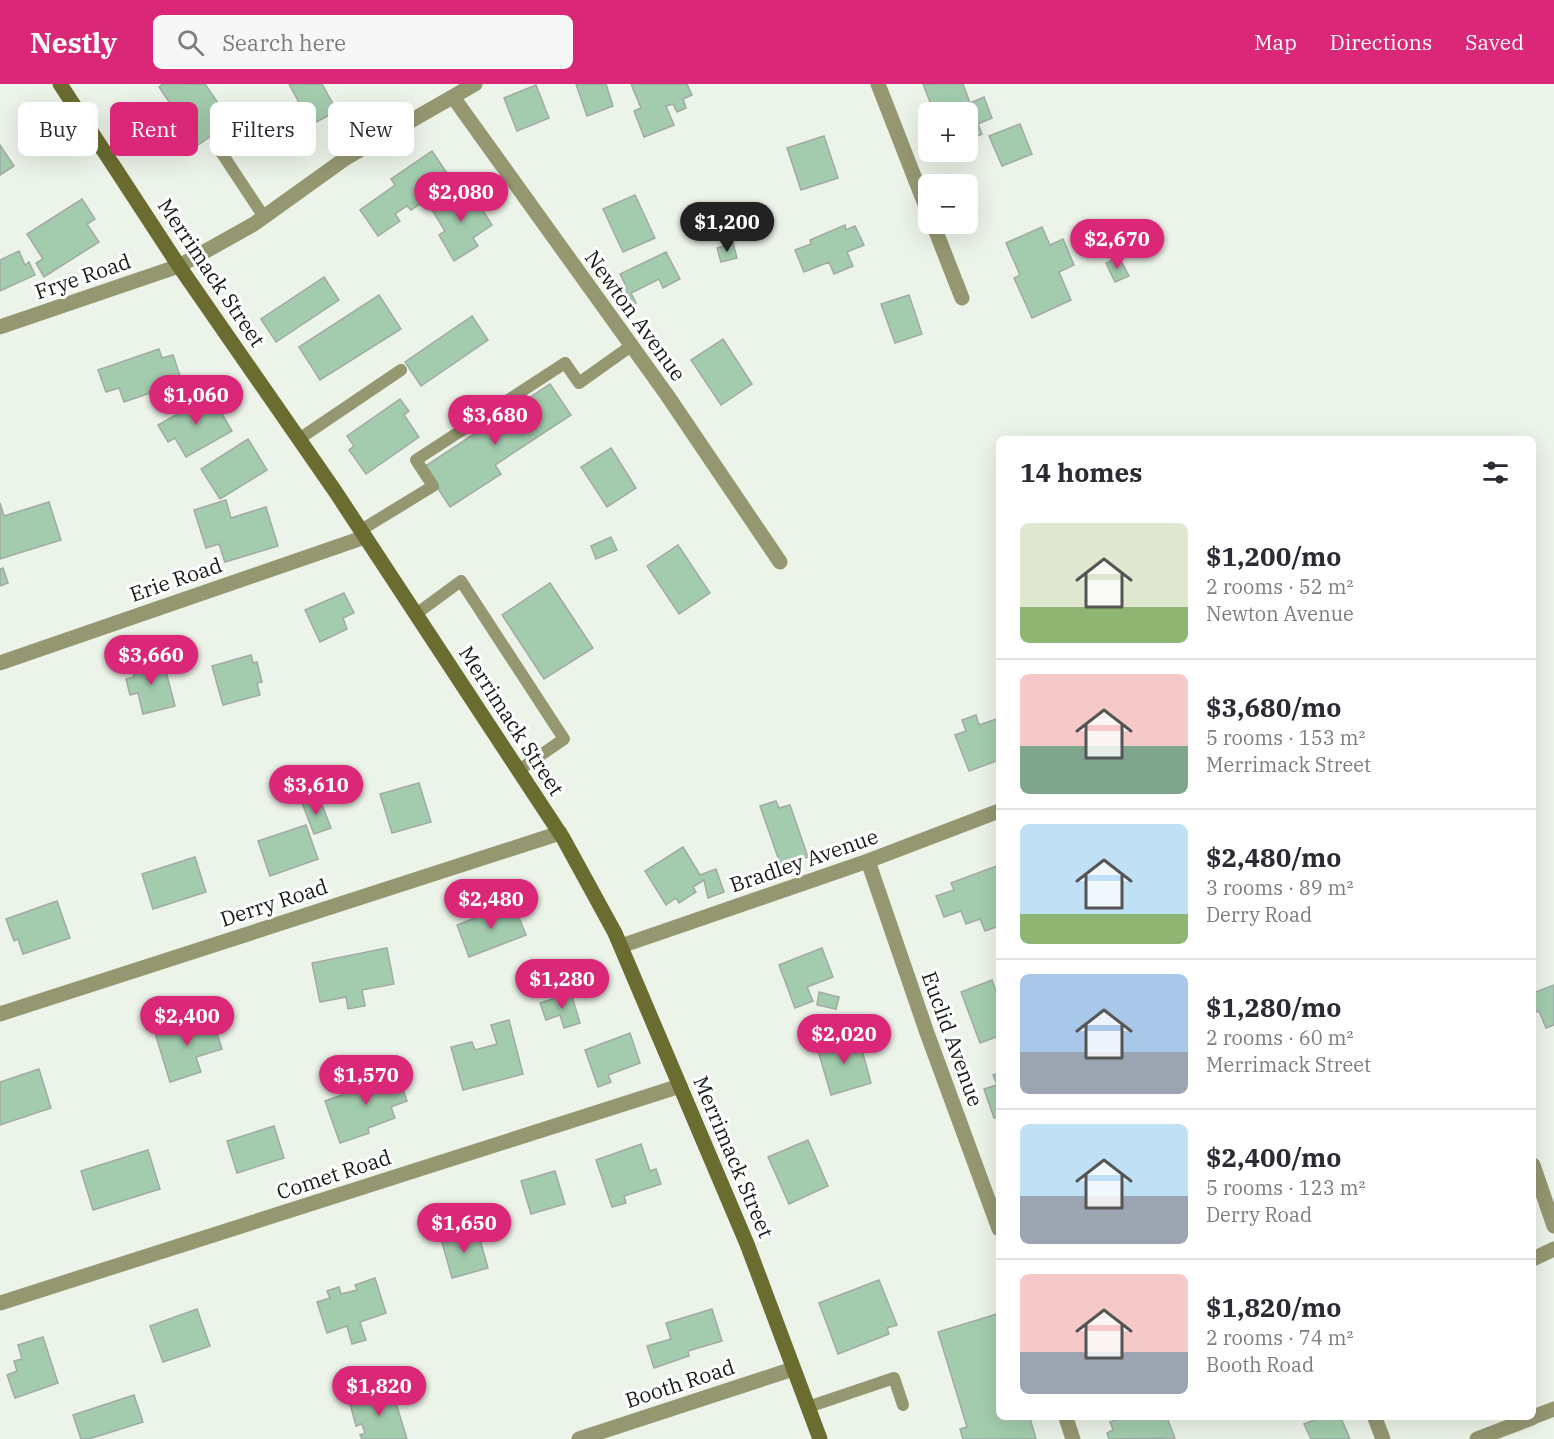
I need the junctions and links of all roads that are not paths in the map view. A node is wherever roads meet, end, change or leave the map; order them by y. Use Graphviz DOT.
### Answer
graph roads {
  1 [pos="60,84"];
  2 [pos="475,84"];
  3 [pos="878,84"];
  4 [pos="453,97"];
  5 [pos="224,156"];
  6 [pos="918,186"];
  7 [pos="264,217"];
  8 [pos="937,234"];
  9 [pos="179,266"];
  10 [pos="962,298"];
  11 [pos="0,327"];
  12 [pos="631,346"];
  13 [pos="401,370"];
  14 [pos="299,439"];
  15 [pos="363,533"];
  16 [pos="780,562"];
  17 [pos="416,614"];
  18 [pos="0,663"];
  19 [pos="519,770"];
  20 [pos="996,812"];
  21 [pos="560,833"];
  22 [pos="868,861"];
  23 [pos="621,946"];
  24 [pos="0,1014"];
  25 [pos="680,1086"];
  26 [pos="1536,1174"];
  27 [pos="996,1221"];
  28 [pos="1554,1226"];
  29 [pos="1554,1249"];
  30 [pos="1536,1257"];
  31 [pos="0,1303"];
  32 [pos="794,1369"];
  33 [pos="903,1405"];
  34 [pos="808,1407"];
  35 [pos="1554,1409"];
  36 [pos="1536,1416"];
  37 [pos="1067,1420"];
  38 [pos="1376,1420"];
  39 [pos="1524,1420"];
  40 [pos="579,1439"];
  41 [pos="820,1439"];
  42 [pos="1073,1439"];
  43 [pos="1383,1439"];
  44 [pos="1477,1439"];
  1 -- 9 [label="main road, Merrimack Street"];
  2 -- 4 [label="street, Frye Road"];
  3 -- 6 [label="street"];
  4 -- 7 [label="street, Frye Road"];
  4 -- 12 [label="street, Newton Avenue"];
  5 -- 7 [label="lane"];
  7 -- 9 [label="street, Frye Road"];
  8 -- 10 [label="street"];
  9 -- 11 [label="street, Frye Road"];
  9 -- 14 [label="main road, Merrimack Street"];
  12 -- 15 [label="lane"];
  12 -- 16 [label="street, Newton Avenue"];
  13 -- 14 [label="lane"];
  14 -- 15 [label="main road, Merrimack Street"];
  15 -- 17 [label="main road, Merrimack Street"];
  15 -- 18 [label="street, Erie Road"];
  17 -- 19 [label="main road, Merrimack Street"];
  17 -- 19 [label="lane"];
  19 -- 21 [label="main road, Merrimack Street"];
  20 -- 22 [label="street, Bradley Avenue"];
  21 -- 23 [label="main road, Merrimack Street"];
  21 -- 24 [label="street, Derry Road"];
  22 -- 23 [label="street, Bradley Avenue"];
  22 -- 27 [label="street, Euclid Avenue"];
  23 -- 25 [label="main road, Merrimack Street"];
  25 -- 31 [label="street, Comet Road"];
  25 -- 32 [label="main road, Merrimack Street"];
  26 -- 28 [label="street"];
  29 -- 30 [label="street"];
  32 -- 34 [label="main road, Merrimack Street"];
  32 -- 40 [label="street, Booth Road"];
  33 -- 34 [label="lane"];
  34 -- 41 [label="main road, Merrimack Street"];
  35 -- 36 [label="street"];
  37 -- 42 [label="street"];
  38 -- 43 [label="street"];
  39 -- 44 [label="street"];
}
